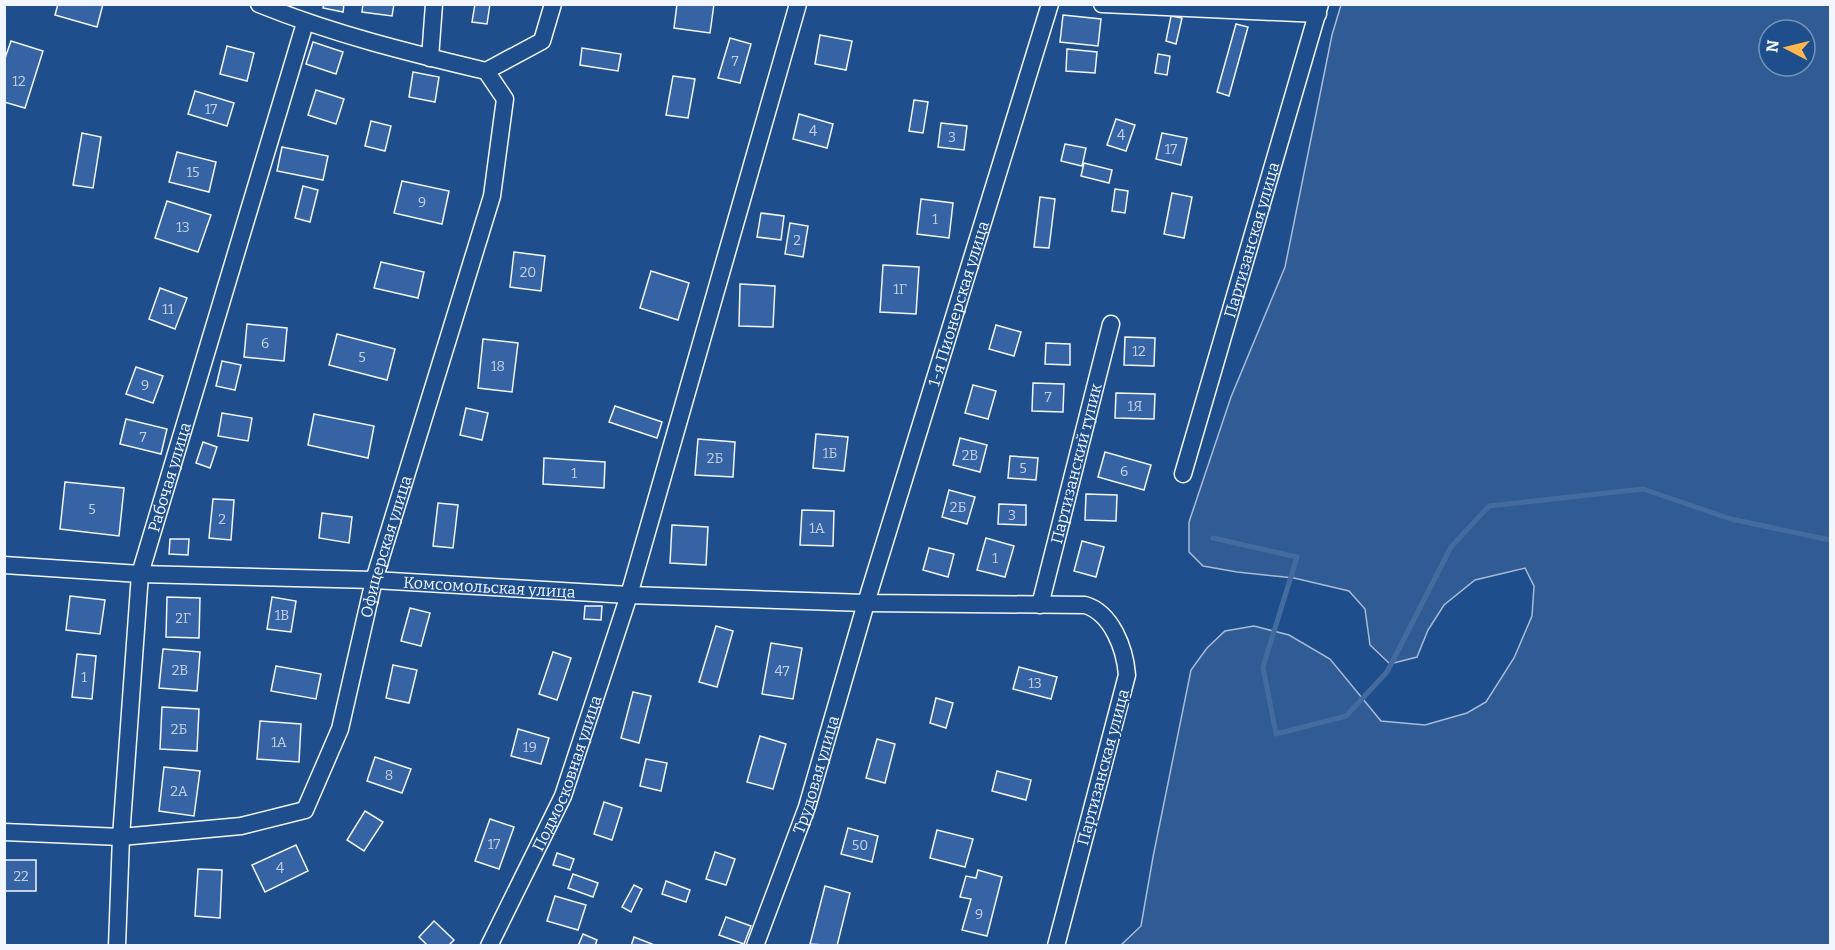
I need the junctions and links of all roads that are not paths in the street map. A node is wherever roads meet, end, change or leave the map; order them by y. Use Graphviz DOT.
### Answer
graph roads {
  1 [pos="259,4"];
  2 [pos="434,4"];
  3 [pos="553,4"];
  4 [pos="798,4"];
  5 [pos="1050,4"];
  6 [pos="1102,4"];
  7 [pos="1319,9"];
  8 [pos="305,23"];
  9 [pos="430,58"];
  10 [pos="486,71"];
  11 [pos="1111,324"];
  12 [pos="1183,474"];
  13 [pos="4,565"];
  14 [pos="140,574"];
  15 [pos="374,580"];
  16 [pos="629,595"];
  17 [pos="866,603"];
  18 [pos="1040,605"];
  19 [pos="4,832"];
  20 [pos="121,837"];
  21 [pos="117,945"];
  22 [pos="489,945"];
  23 [pos="755,945"];
  24 [pos="1056,945"];
  1 -- 8 [label="street"];
  2 -- 9 [label="street"];
  3 -- 10 [label="street"];
  4 -- 16 [label="street"];
  5 -- 17 [label="street, 1-я Пионерская улица"];
  6 -- 7 [label="street"];
  7 -- 12 [label="street, Партизанская улица"];
  8 -- 9 [label="street"];
  8 -- 14 [label="street, Рабочая улица"];
  9 -- 10 [label="street"];
  10 -- 15 [label="street, Офицерская улица"];
  11 -- 18 [label="street, Партизанский тупик"];
  13 -- 14 [label="street, Комсомольская улица"];
  14 -- 15 [label="street, Комсомольская улица"];
  14 -- 20 [label="street, Рабочая улица"];
  15 -- 16 [label="street, Комсомольская улица"];
  15 -- 20 [label="street, Офицерская улица"];
  16 -- 17 [label="street, Комсомольская улица"];
  16 -- 22 [label="street, Подмосковная улица"];
  17 -- 18 [label="street, Партизанская улица"];
  17 -- 23 [label="street, Трудовая улица"];
  18 -- 24 [label="street, Партизанская улица"];
  19 -- 20 [label="street"];
  20 -- 21 [label="street, Рабочая улица"];
}
